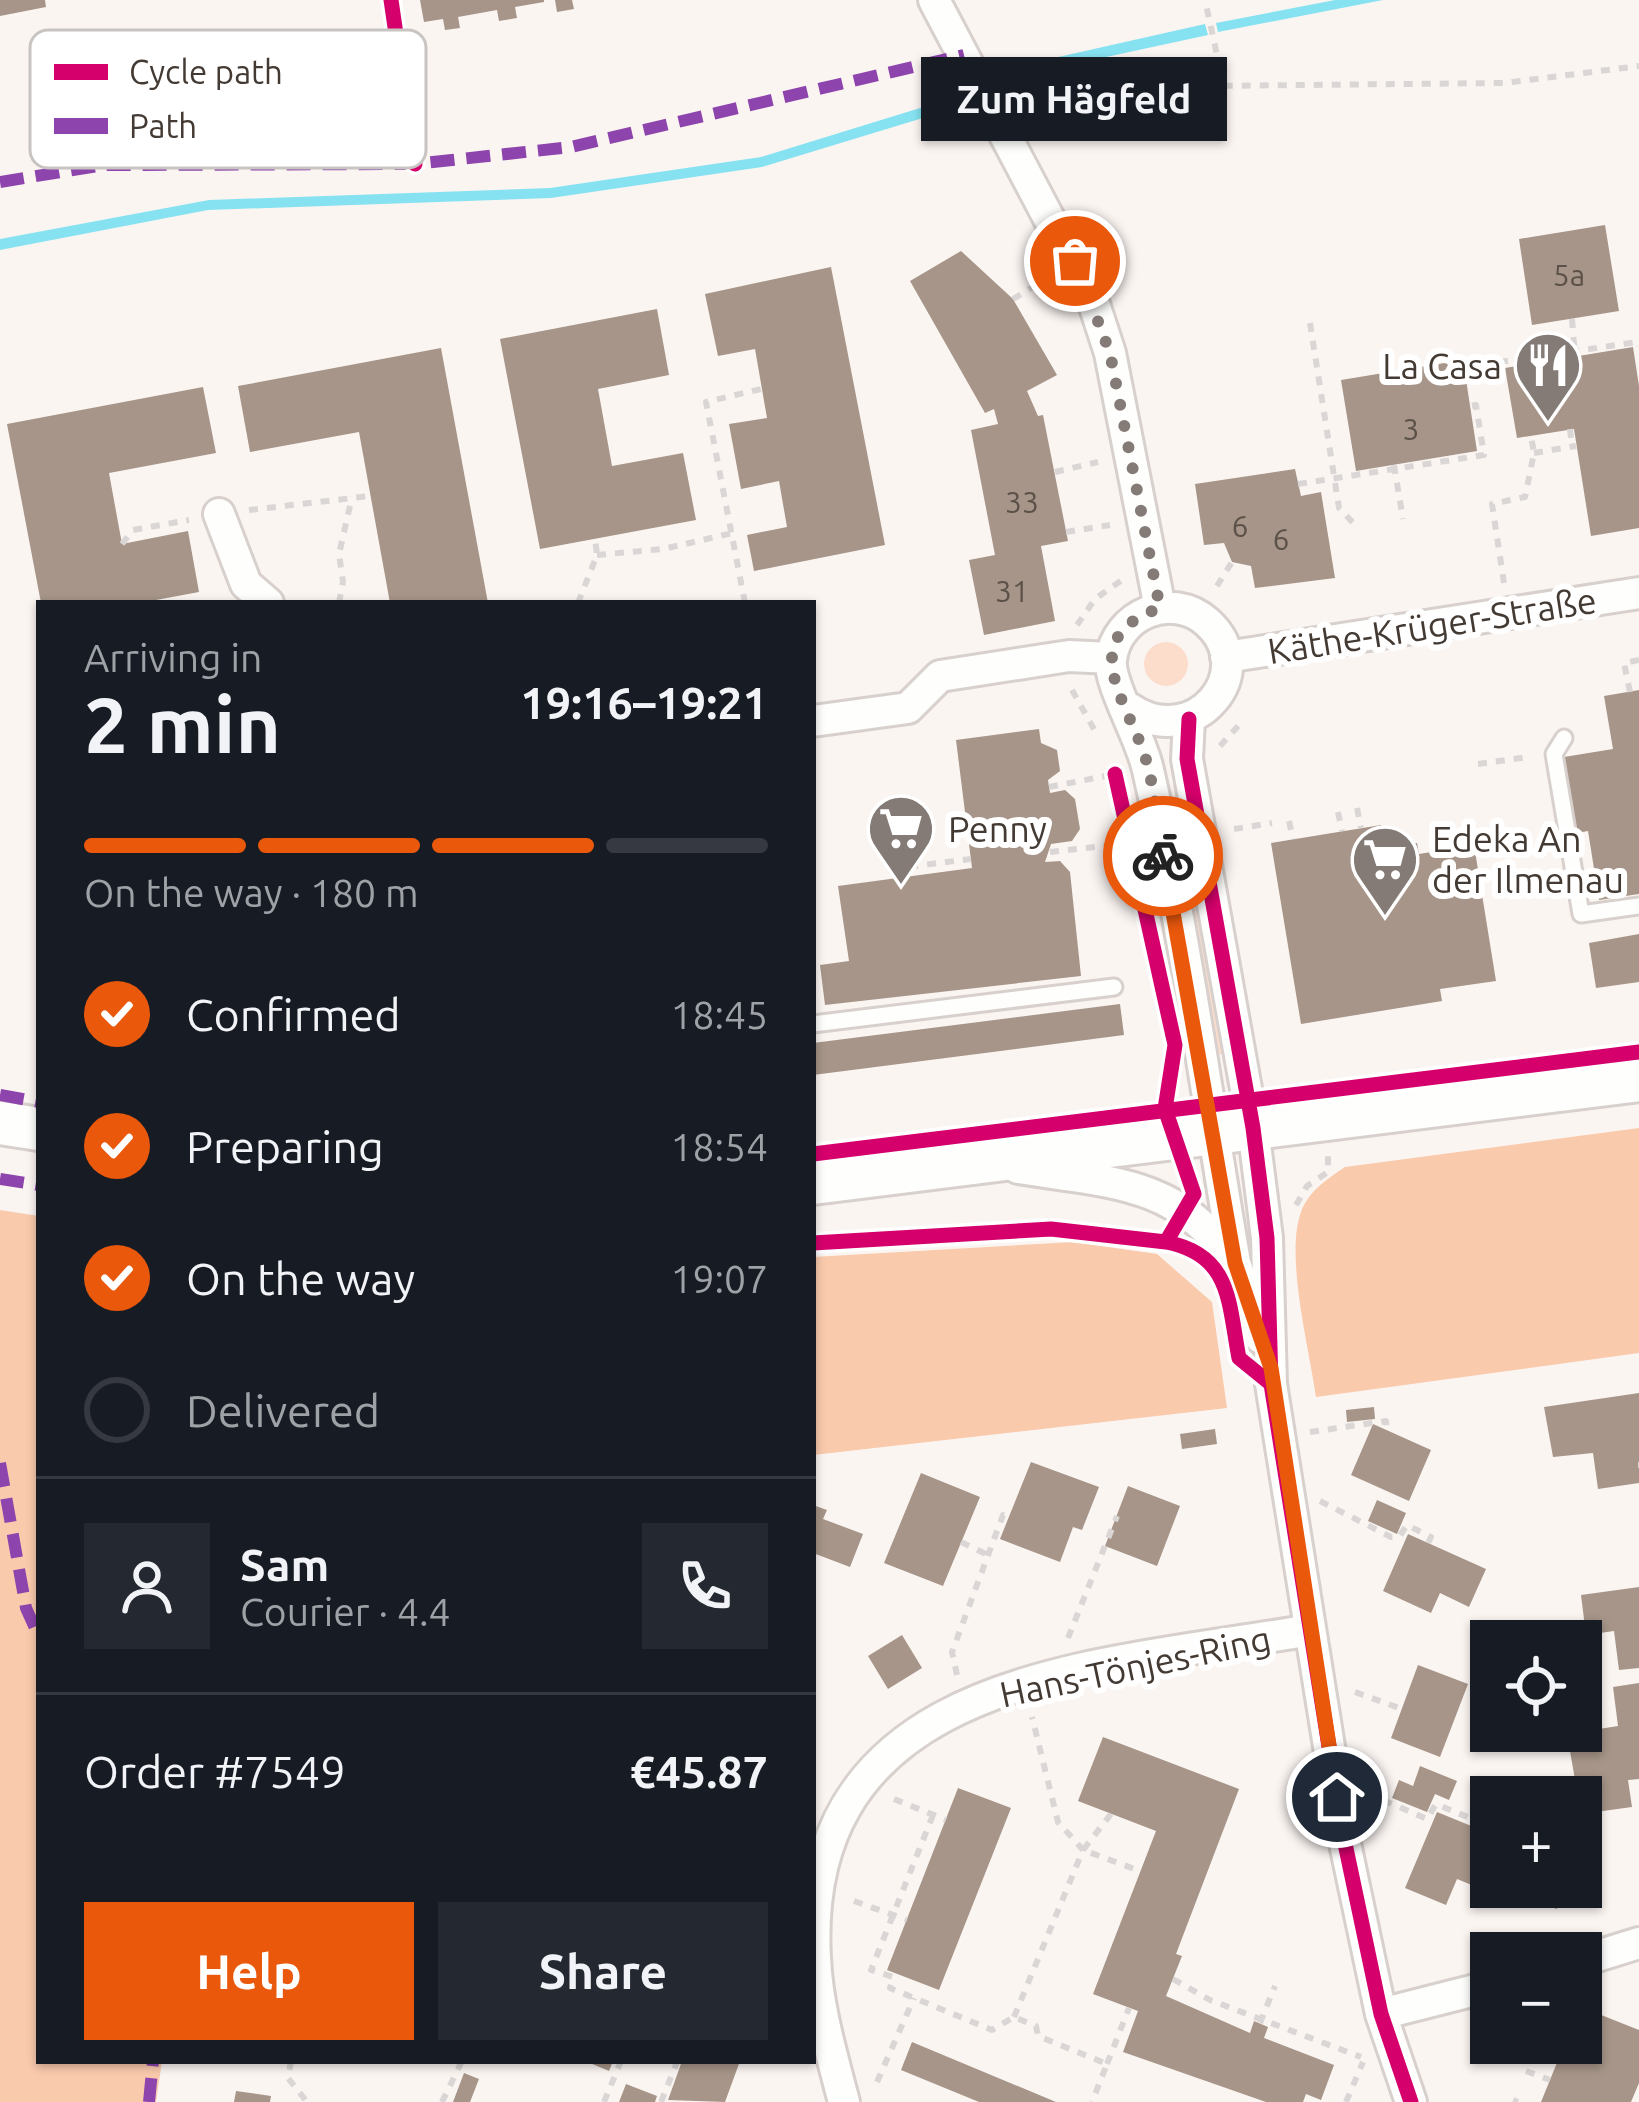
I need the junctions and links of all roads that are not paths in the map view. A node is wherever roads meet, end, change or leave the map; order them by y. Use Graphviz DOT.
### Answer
graph roads {
  1 [pos="934,0"];
  2 [pos="219,514"];
  3 [pos="1639,593"];
  4 [pos="265,600"];
  5 [pos="1160,608"];
  6 [pos="1226,657"];
  7 [pos="1111,658"];
  8 [pos="1129,708"];
  9 [pos="1189,719"];
  10 [pos="816,721"];
  11 [pos="1564,738"];
  12 [pos="1639,906"];
  13 [pos="1114,987"];
  14 [pos="816,1024"];
  15 [pos="1639,1080"];
  16 [pos="0,1123"];
  17 [pos="36,1129"];
  18 [pos="1233,1131"];
  19 [pos="983,1163"];
  20 [pos="816,1183"];
  21 [pos="1235,1263"];
  22 [pos="1271,1368"];
  23 [pos="1310,1630"];
  24 [pos="817,1868"];
  25 [pos="816,1898"];
  26 [pos="1639,1942"];
  27 [pos="1602,1954"];
  28 [pos="816,1969"];
  29 [pos="1470,1991"];
  30 [pos="1381,2014"];
  31 [pos="844,2102"];
  32 [pos="1411,2102"];
  1 -- 5 [label="street"];
  2 -- 4 [label="street"];
  3 -- 6 [label="street, Käthe-Krüger-Straße"];
  5 -- 6 [label="street"];
  5 -- 7 [label="street"];
  6 -- 9 [label="street"];
  7 -- 8 [label="street"];
  7 -- 10 [label="street"];
  8 -- 9 [label="street"];
  8 -- 18 [label="street"];
  9 -- 18 [label="street"];
  11 -- 12 [label="lane"];
  13 -- 14 [label="lane"];
  15 -- 18 [label="main road"];
  16 -- 17 [label="main road"];
  18 -- 19 [label="main road"];
  18 -- 21 [label="street"];
  18 -- 22 [label="street"];
  19 -- 20 [label="main road"];
  19 -- 21 [label="street"];
  21 -- 22 [label="street"];
  22 -- 23 [label="street"];
  23 -- 24 [label="street, Hans-Tönjes-Ring"];
  23 -- 30 [label="street"];
  24 -- 25 [label="street, Hans-Tönjes-Ring"];
  26 -- 27 [label="street"];
  28 -- 31 [label="street, Hans-Tönjes-Ring"];
  29 -- 30 [label="street"];
  30 -- 32 [label="street"];
}
